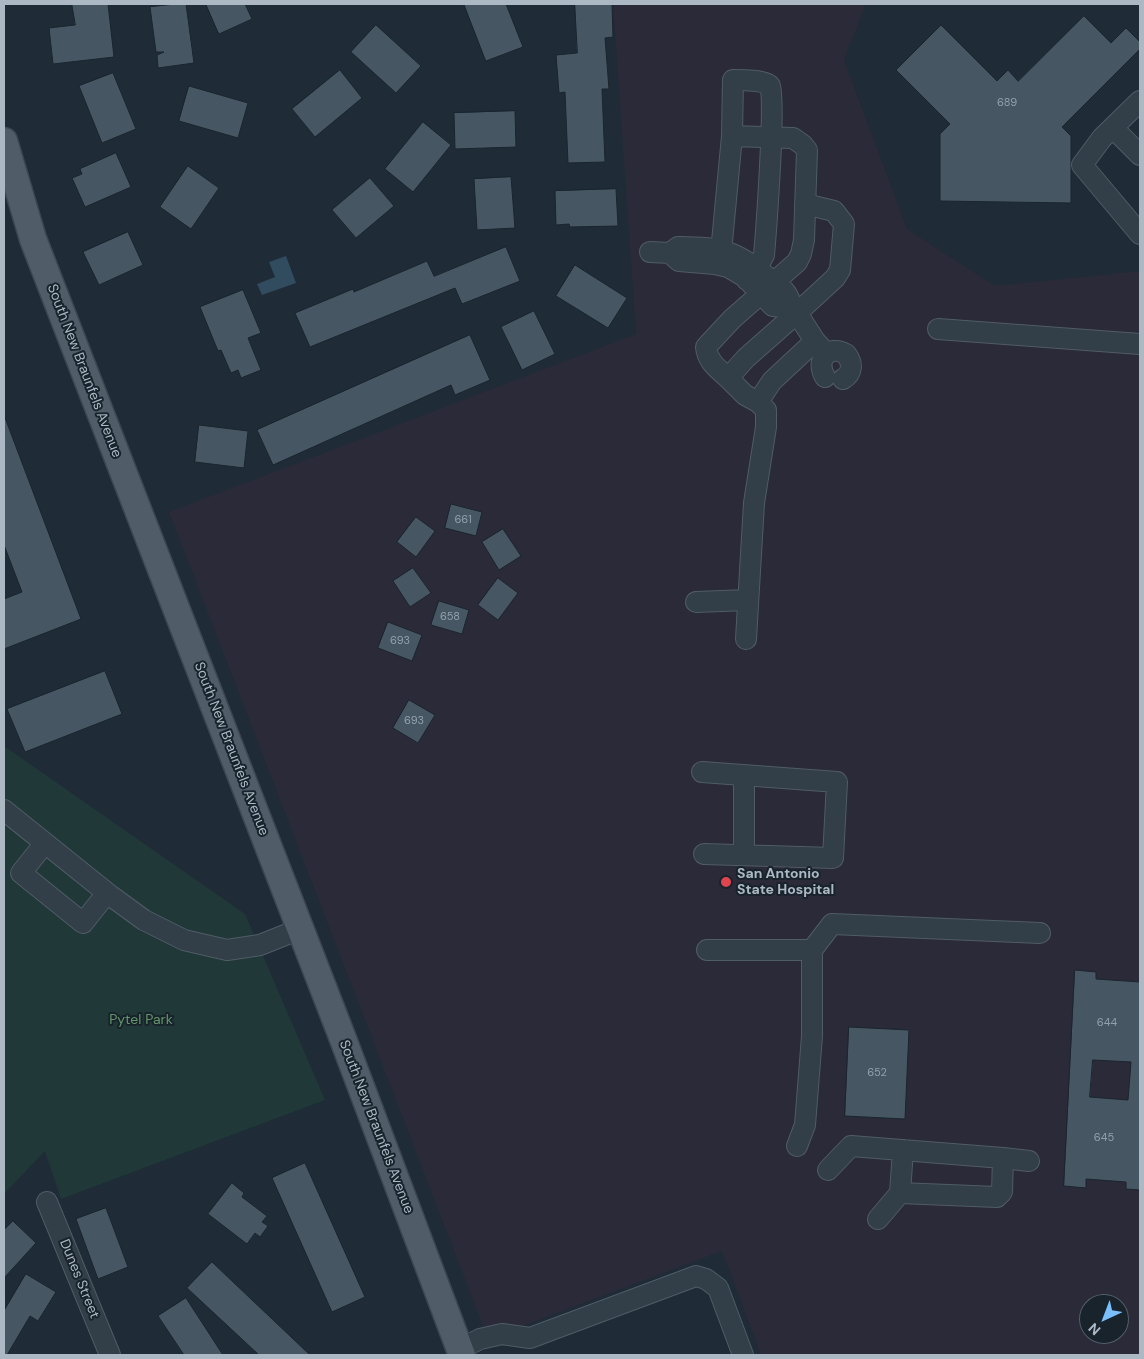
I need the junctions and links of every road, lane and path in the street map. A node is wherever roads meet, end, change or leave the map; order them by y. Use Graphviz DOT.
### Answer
graph roads {
  1 [pos="1140,100"];
  2 [pos="1113,128"];
  3 [pos="732,136"];
  4 [pos="771,137"];
  5 [pos="4,141"];
  6 [pos="1140,155"];
  7 [pos="805,204"];
  8 [pos="1140,234"];
  9 [pos="660,253"];
  10 [pos="721,257"];
  11 [pos="760,281"];
  12 [pos="794,310"];
  13 [pos="938,329"];
  14 [pos="1140,344"];
  15 [pos="821,347"];
  16 [pos="728,378"];
  17 [pos="758,402"];
  18 [pos="748,600"];
  19 [pos="696,602"];
  20 [pos="746,639"];
  21 [pos="702,772"];
  22 [pos="744,775"];
  23 [pos="4,810"];
  24 [pos="45,843"];
  25 [pos="704,854"];
  26 [pos="744,855"];
  27 [pos="107,893"];
  28 [pos="300,929"];
  29 [pos="1040,933"];
  30 [pos="707,950"];
  31 [pos="812,950"];
  32 [pos="797,1146"];
  33 [pos="903,1150"];
  34 [pos="1003,1158"];
  35 [pos="1029,1161"];
  36 [pos="828,1170"];
  37 [pos="900,1193"];
  38 [pos="47,1202"];
  39 [pos="878,1219"];
  40 [pos="461,1352"];
  41 [pos="110,1355"];
  42 [pos="743,1355"];
  1 -- 2 [label="street"];
  2 -- 6 [label="street"];
  2 -- 8 [label="street"];
  3 -- 4 [label="street"];
  3 -- 4 [label="street"];
  3 -- 10 [label="street"];
  4 -- 7 [label="street"];
  4 -- 11 [label="street"];
  5 -- 28 [label="main road, South New Braunfels Avenue"];
  7 -- 11 [label="street"];
  7 -- 12 [label="street"];
  9 -- 10 [label="street"];
  10 -- 11 [label="street"];
  11 -- 12 [label="street"];
  11 -- 16 [label="street"];
  12 -- 15 [label="street"];
  12 -- 16 [label="street"];
  13 -- 14 [label="street"];
  15 -- 15 [label="street"];
  15 -- 17 [label="street"];
  16 -- 17 [label="street"];
  17 -- 18 [label="street"];
  18 -- 19 [label="street"];
  18 -- 20 [label="street"];
  21 -- 22 [label="street"];
  22 -- 26 [label="street"];
  22 -- 26 [label="street"];
  23 -- 24 [label="street"];
  24 -- 27 [label="street"];
  24 -- 27 [label="street"];
  25 -- 26 [label="street"];
  27 -- 28 [label="street"];
  28 -- 40 [label="main road, South New Braunfels Avenue"];
  29 -- 31 [label="street"];
  30 -- 31 [label="street"];
  31 -- 32 [label="street"];
  33 -- 34 [label="street"];
  33 -- 36 [label="street"];
  33 -- 37 [label="street"];
  34 -- 35 [label="street"];
  34 -- 37 [label="street"];
  37 -- 39 [label="street"];
  38 -- 41 [label="street, Dunes Street"];
  40 -- 42 [label="street"];
}
